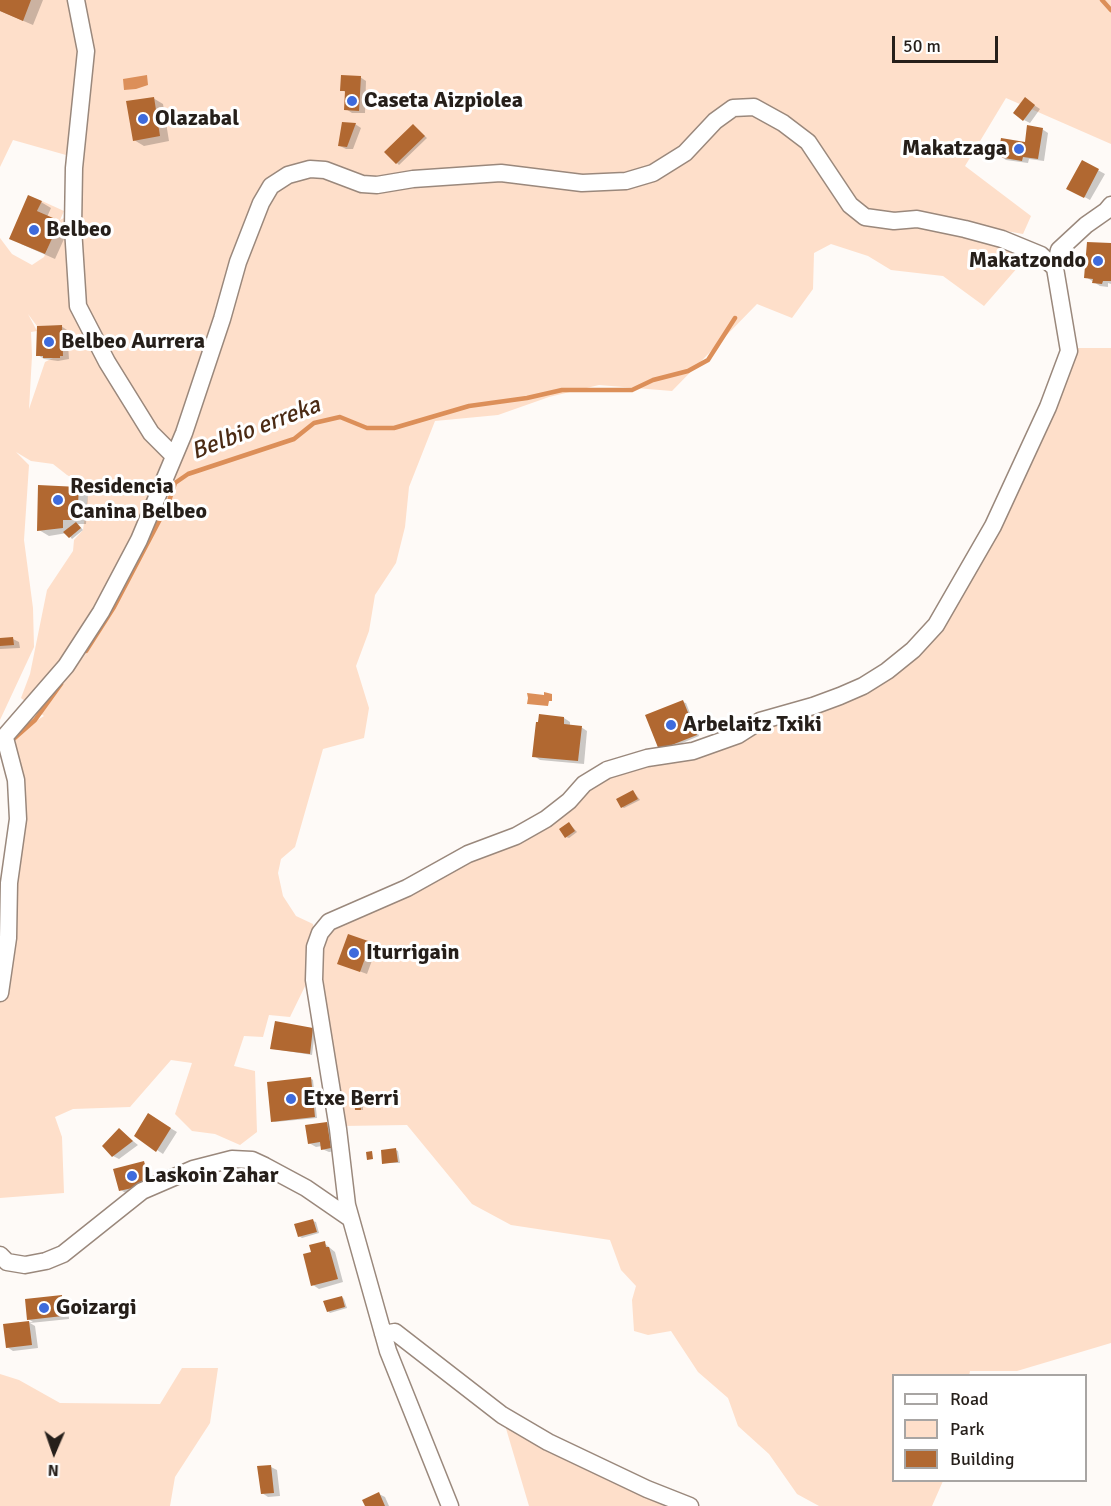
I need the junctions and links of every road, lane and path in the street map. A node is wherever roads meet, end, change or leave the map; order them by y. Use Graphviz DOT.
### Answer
graph roads {
  1 [pos="76,0"];
  2 [pos="1111,205"];
  3 [pos="1055,268"];
  4 [pos="174,456"];
  5 [pos="2,740"];
  6 [pos="0,993"];
  7 [pos="351,1219"];
  8 [pos="0,1255"];
  9 [pos="383,1334"];
  10 [pos="450,1506"];
  11 [pos="690,1506"];
  1 -- 4 [label="street"];
  2 -- 3 [label="street"];
  3 -- 4 [label="street"];
  3 -- 7 [label="street"];
  4 -- 5 [label="street"];
  5 -- 6 [label="street"];
  7 -- 8 [label="street"];
  7 -- 9 [label="street"];
  9 -- 10 [label="street"];
  9 -- 11 [label="street"];
}
